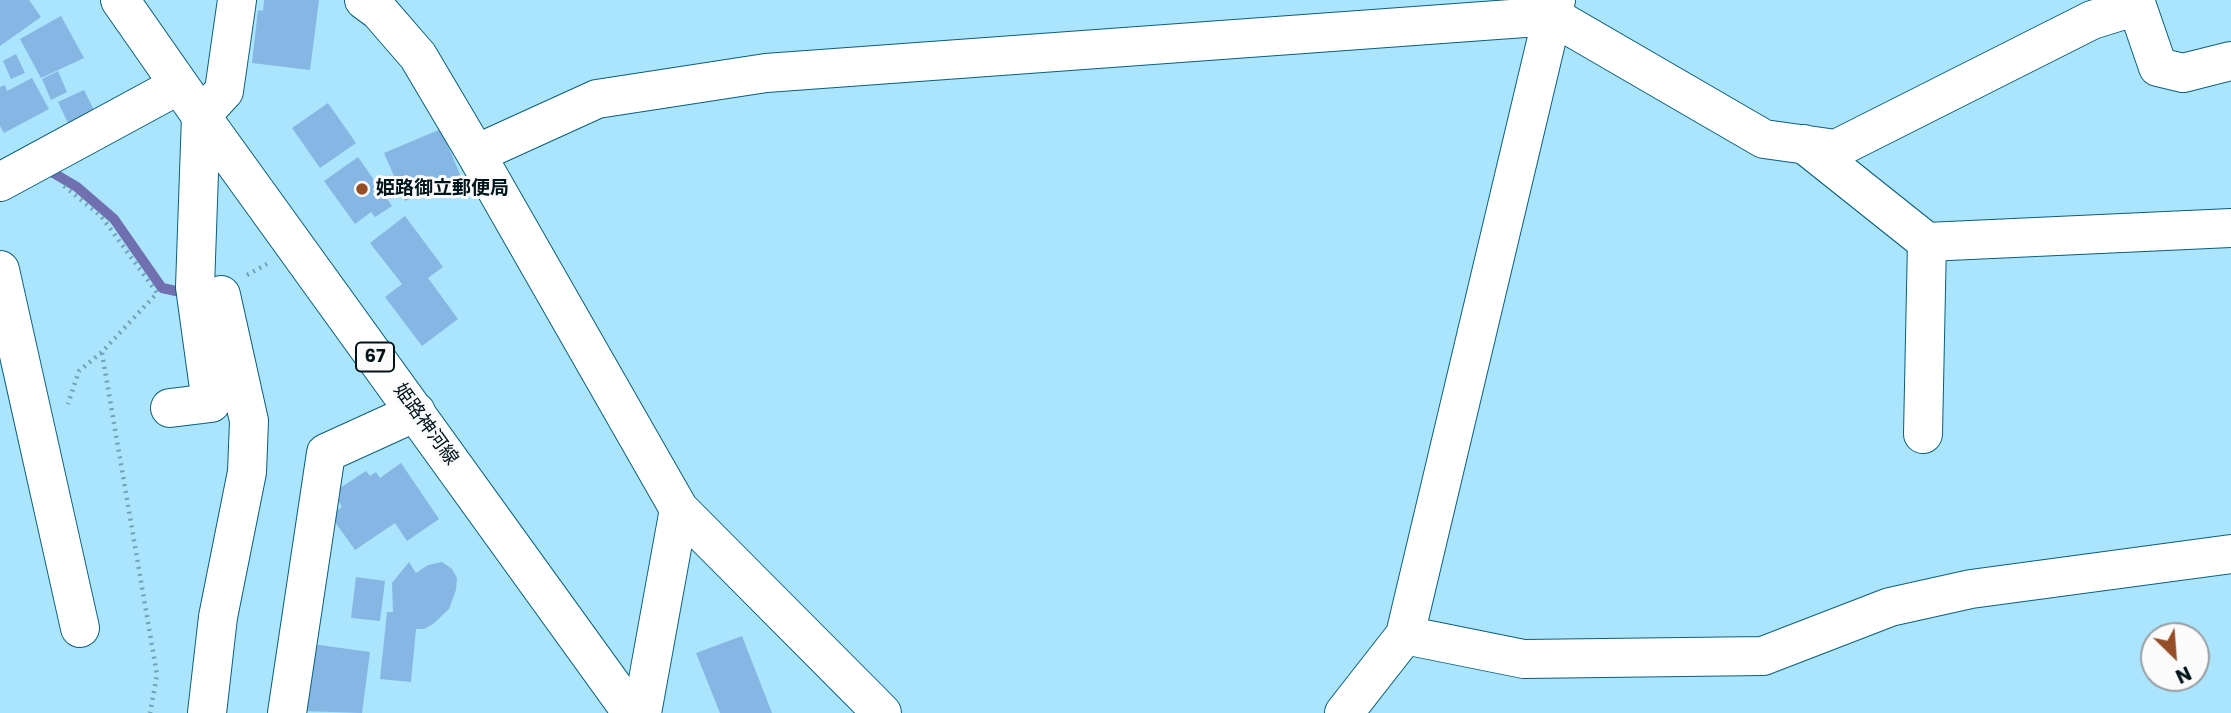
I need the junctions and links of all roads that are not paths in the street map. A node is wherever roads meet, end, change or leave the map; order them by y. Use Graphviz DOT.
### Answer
graph roads {
  1 [pos="120,0"];
  2 [pos="237,0"];
  3 [pos="364,0"];
  4 [pos="2136,3"];
  5 [pos="1554,8"];
  6 [pos="1338,15"];
  7 [pos="2231,61"];
  8 [pos="179,85"];
  9 [pos="201,116"];
  10 [pos="1804,144"];
  11 [pos="476,153"];
  12 [pos="15,174"];
  13 [pos="2231,228"];
  14 [pos="1927,242"];
  15 [pos="0,270"];
  16 [pos="221,295"];
  17 [pos="170,408"];
  18 [pos="416,412"];
  19 [pos="1923,434"];
  20 [pos="679,509"];
  21 [pos="2231,554"];
  22 [pos="80,628"];
  23 [pos="1405,635"];
  24 [pos="207,713"];
  25 [pos="287,713"];
  26 [pos="632,713"];
  27 [pos="642,713"];
  28 [pos="882,713"];
  29 [pos="1345,713"];
  1 -- 8 [label="street, 姫路神河線 / 67"];
  2 -- 9 [label="street"];
  3 -- 11 [label="street"];
  4 -- 7 [label="street"];
  4 -- 10 [label="street"];
  5 -- 6 [label="street"];
  5 -- 10 [label="street"];
  5 -- 23 [label="street"];
  6 -- 11 [label="street"];
  8 -- 9 [label="street, 姫路神河線 / 67"];
  8 -- 12 [label="street"];
  9 -- 17 [label="street"];
  9 -- 18 [label="street, 姫路神河線 / 67"];
  10 -- 14 [label="street"];
  11 -- 20 [label="street"];
  13 -- 14 [label="street"];
  14 -- 19 [label="street"];
  15 -- 22 [label="street"];
  16 -- 24 [label="street"];
  18 -- 25 [label="street"];
  18 -- 26 [label="street, 姫路神河線 / 67"];
  20 -- 27 [label="street"];
  20 -- 28 [label="street"];
  21 -- 23 [label="street"];
  23 -- 29 [label="street"];
}
